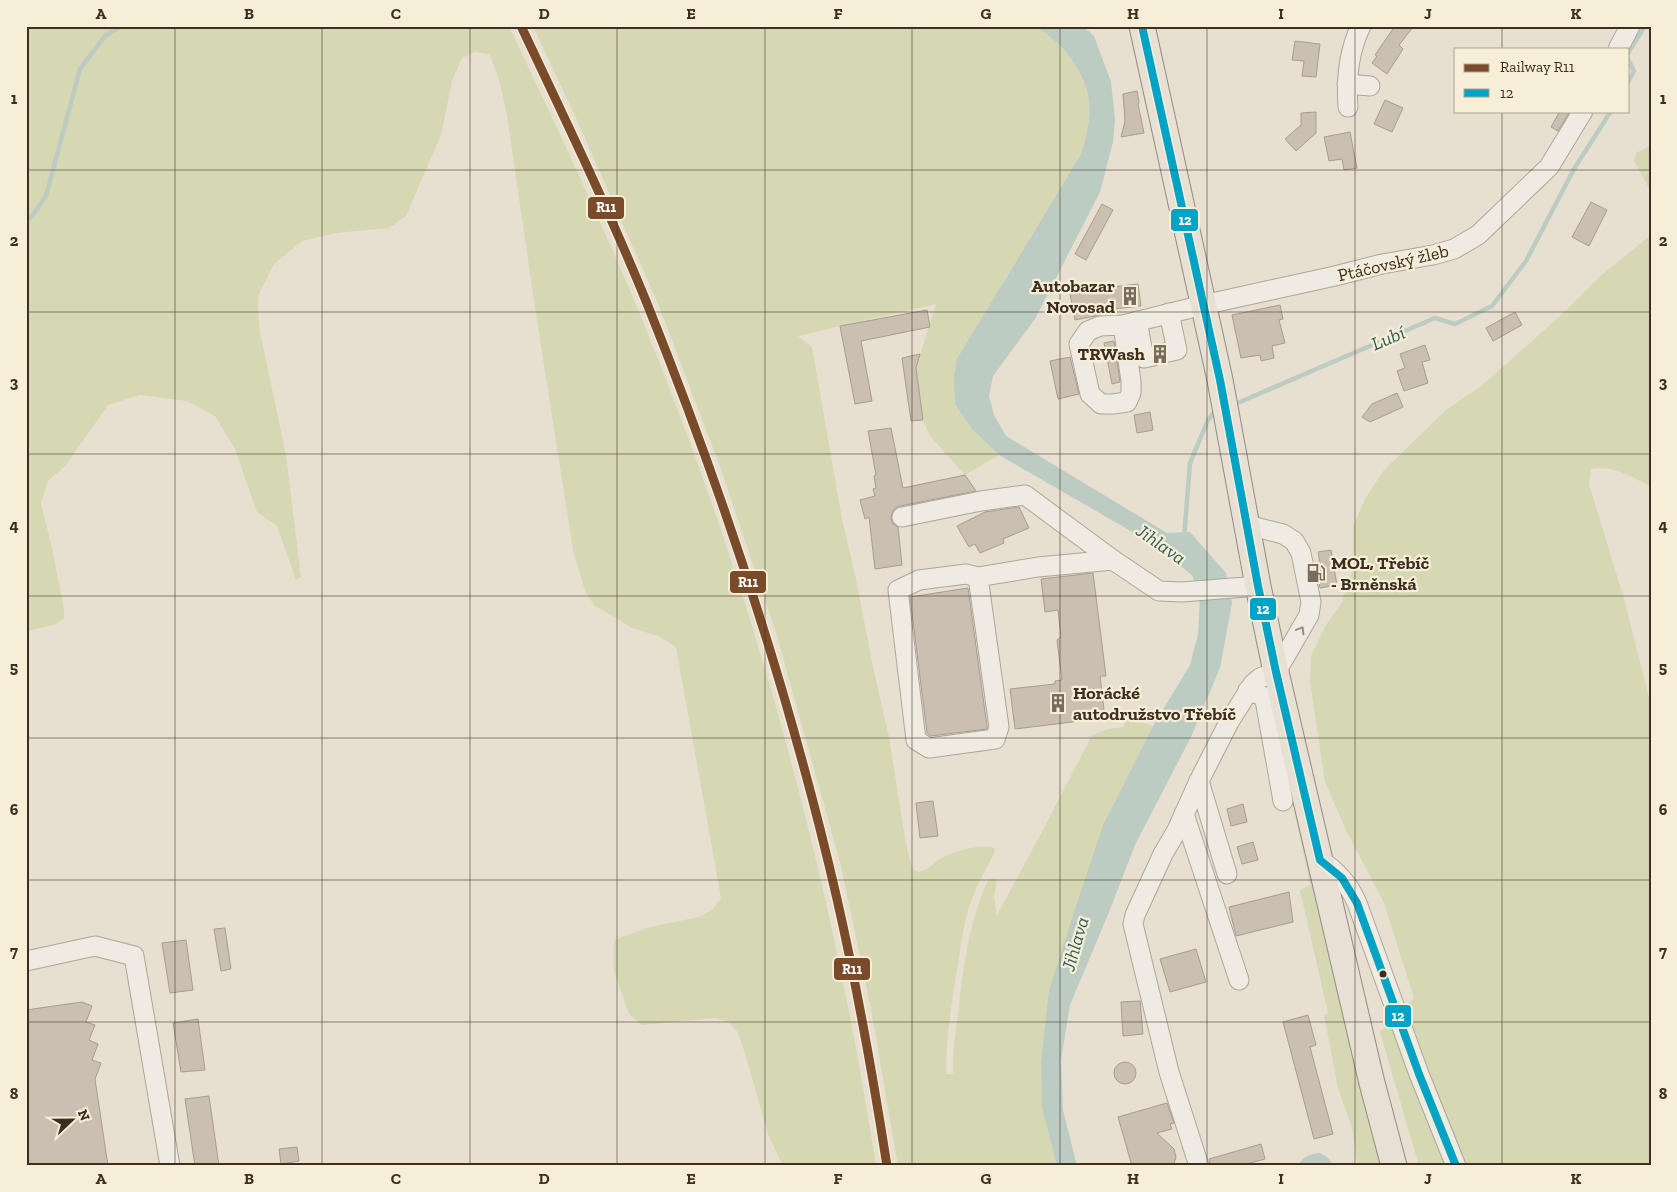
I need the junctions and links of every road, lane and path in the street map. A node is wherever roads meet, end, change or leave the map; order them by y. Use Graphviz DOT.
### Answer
graph roads {
  1 [pos="1142,26"];
  2 [pos="1361,26"];
  3 [pos="1630,26"];
  4 [pos="1619,48"];
  5 [pos="1347,84"];
  6 [pos="1370,86"];
  7 [pos="1348,107"];
  8 [pos="1582,112"];
  9 [pos="1203,305"];
  10 [pos="1160,311"];
  11 [pos="902,517"];
  12 [pos="1247,525"];
  13 [pos="1113,560"];
  14 [pos="978,576"];
  15 [pos="1258,586"];
  16 [pos="1276,672"];
  17 [pos="1248,690"];
  18 [pos="1199,781"];
  19 [pos="1283,801"];
  20 [pos="1184,814"];
  21 [pos="1320,860"];
  22 [pos="1227,874"];
  23 [pos="26,961"];
  24 [pos="1239,980"];
  25 [pos="170,1166"];
  26 [pos="1199,1166"];
  27 [pos="1394,1166"];
  28 [pos="1456,1166"];
  1 -- 9 [label="main road"];
  2 -- 5 [label="street"];
  3 -- 4 [label="street"];
  5 -- 6 [label="street"];
  5 -- 7 [label="street"];
  8 -- 9 [label="street, Ptáčovský žleb"];
  9 -- 10 [label="street, Ptáčovský žleb"];
  9 -- 12 [label="main road"];
  10 -- 10 [label="street, Ptáčovský žleb"];
  11 -- 13 [label="street"];
  12 -- 15 [label="main road"];
  16 -- 12 [label="street, one-way"];
  13 -- 14 [label="street"];
  13 -- 15 [label="street"];
  14 -- 14 [label="street"];
  15 -- 16 [label="main road"];
  16 -- 17 [label="street"];
  16 -- 21 [label="main road"];
  17 -- 18 [label="street"];
  17 -- 19 [label="street"];
  18 -- 20 [label="street"];
  18 -- 22 [label="street"];
  20 -- 24 [label="street"];
  20 -- 26 [label="street"];
  21 -- 27 [label="main road"];
  21 -- 28 [label="street"];
  23 -- 25 [label="street"];
}
